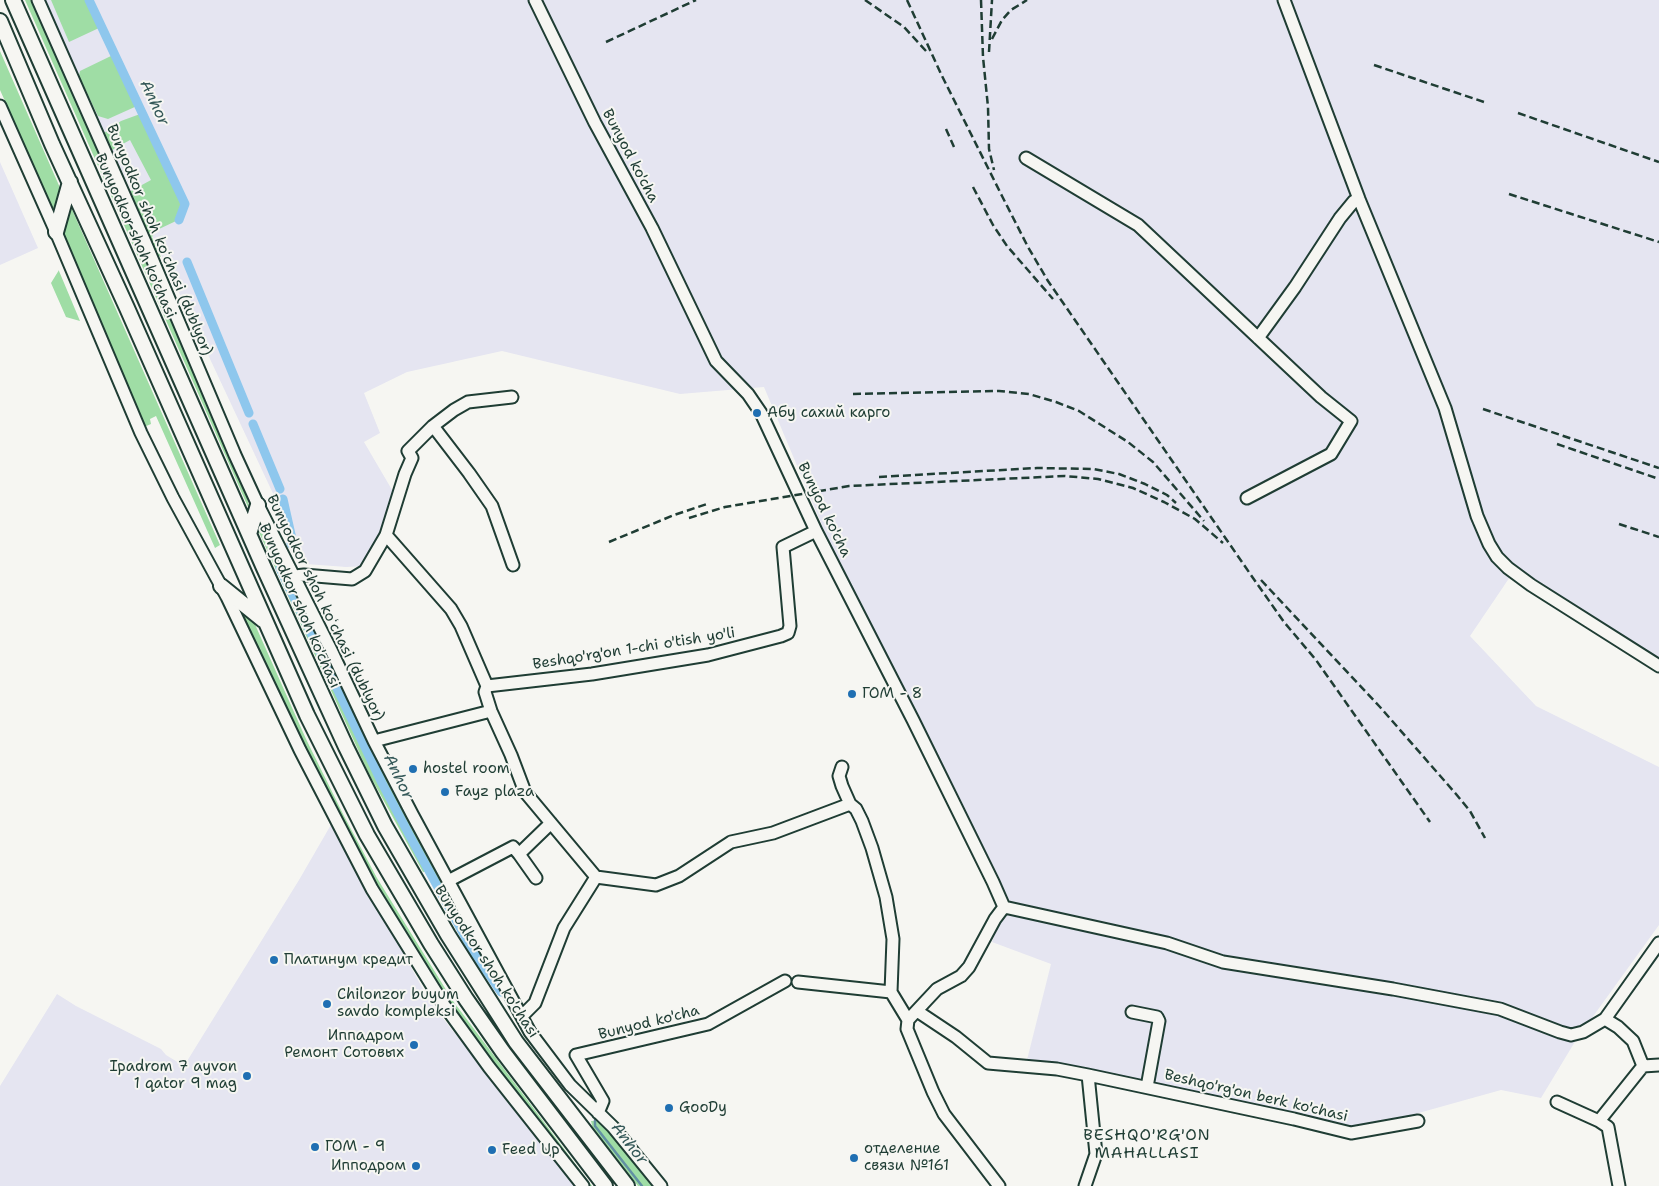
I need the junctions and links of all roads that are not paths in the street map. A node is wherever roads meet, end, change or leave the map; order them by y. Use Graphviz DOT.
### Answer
graph roads {
  1 [pos="13,0"];
  2 [pos="38,0"];
  3 [pos="535,0"];
  4 [pos="1284,0"];
  5 [pos="0,21"];
  6 [pos="0,106"];
  7 [pos="1026,158"];
  8 [pos="70,182"];
  9 [pos="1360,199"];
  10 [pos="56,232"];
  11 [pos="1258,338"];
  12 [pos="512,397"];
  13 [pos="433,426"];
  14 [pos="228,490"];
  15 [pos="1247,498"];
  16 [pos="211,499"];
  17 [pos="258,505"];
  18 [pos="816,531"];
  19 [pos="249,534"];
  20 [pos="386,535"];
  21 [pos="513,565"];
  22 [pos="295,576"];
  23 [pos="221,586"];
  24 [pos="266,623"];
  25 [pos="1659,666"];
  26 [pos="487,686"];
  27 [pos="491,711"];
  28 [pos="374,741"];
  29 [pos="346,747"];
  30 [pos="327,756"];
  31 [pos="842,767"];
  32 [pos="850,804"];
  33 [pos="551,823"];
  34 [pos="519,854"];
  35 [pos="596,877"];
  36 [pos="536,878"];
  37 [pos="448,881"];
  38 [pos="1004,907"];
  39 [pos="1659,943"];
  40 [pos="785,981"];
  41 [pos="798,982"];
  42 [pos="891,992"];
  43 [pos="917,1011"];
  44 [pos="1132,1012"];
  45 [pos="522,1016"];
  46 [pos="1605,1019"];
  47 [pos="908,1020"];
  48 [pos="1659,1065"];
  49 [pos="1643,1066"];
  50 [pos="1088,1075"];
  51 [pos="1147,1087"];
  52 [pos="1557,1102"];
  53 [pos="598,1113"];
  54 [pos="1418,1121"];
  55 [pos="1599,1121"];
  56 [pos="583,1186"];
  57 [pos="605,1186"];
  58 [pos="627,1186"];
  59 [pos="661,1186"];
  60 [pos="999,1186"];
  61 [pos="1085,1186"];
  62 [pos="1619,1186"];
  1 -- 14 [label="main road, Bunyodkor shoh ko'chasi"];
  2 -- 17 [label="street, Bunyodkor shoh koʻchasi (dublyor)"];
  3 -- 18 [label="street, Bunyod ko'cha"];
  4 -- 9 [label="street"];
  5 -- 8 [label="main road"];
  6 -- 10 [label="street"];
  7 -- 11 [label="street"];
  8 -- 10 [label="main road"];
  8 -- 16 [label="main road"];
  9 -- 11 [label="street"];
  9 -- 25 [label="street"];
  10 -- 23 [label="street"];
  11 -- 15 [label="street"];
  12 -- 13 [label="street"];
  13 -- 20 [label="street"];
  13 -- 21 [label="street"];
  14 -- 16 [label="main road"];
  14 -- 19 [label="main road, Bunyodkor shoh ko'chasi"];
  16 -- 24 [label="main road"];
  17 -- 19 [label="main road"];
  17 -- 22 [label="street, Bunyodkor shoh koʻchasi (dublyor)"];
  18 -- 26 [label="street, Beshqo'rg'on 1-chi o'tish yo'li"];
  18 -- 38 [label="street, Bunyod ko'cha"];
  19 -- 29 [label="main road, Bunyodkor shoh ko'chasi"];
  20 -- 22 [label="street"];
  20 -- 26 [label="street"];
  22 -- 28 [label="street, Bunyodkor shoh koʻchasi (dublyor)"];
  23 -- 24 [label="main road"];
  23 -- 56 [label="street"];
  24 -- 30 [label="main road"];
  26 -- 27 [label="street"];
  27 -- 28 [label="street"];
  27 -- 33 [label="street"];
  28 -- 37 [label="street, Bunyodkor shoh koʻchasi (dublyor)"];
  29 -- 30 [label="main road"];
  29 -- 58 [label="main road, Bunyodkor shoh ko'chasi"];
  30 -- 57 [label="main road"];
  31 -- 32 [label="street"];
  32 -- 35 [label="street"];
  32 -- 42 [label="street"];
  33 -- 34 [label="street"];
  33 -- 35 [label="street"];
  34 -- 36 [label="street"];
  34 -- 37 [label="street"];
  35 -- 45 [label="street"];
  37 -- 45 [label="street, Bunyodkor shoh koʻchasi (dublyor)"];
  38 -- 43 [label="street"];
  38 -- 46 [label="street"];
  39 -- 46 [label="street"];
  40 -- 53 [label="street, Bunyod ko'cha"];
  41 -- 42 [label="street"];
  42 -- 47 [label="street"];
  43 -- 47 [label="street"];
  43 -- 50 [label="street, Beshqo'rg'on berk ko'chasi"];
  44 -- 51 [label="street"];
  45 -- 53 [label="street, Bunyodkor shoh koʻchasi (dublyor)"];
  46 -- 49 [label="street"];
  47 -- 60 [label="street"];
  48 -- 49 [label="street"];
  49 -- 55 [label="street"];
  50 -- 51 [label="street, Beshqo'rg'on berk ko'chasi"];
  50 -- 61 [label="street"];
  51 -- 54 [label="street, Beshqo'rg'on berk ko'chasi"];
  52 -- 55 [label="street"];
  53 -- 59 [label="street, Bunyodkor shoh koʻchasi (dublyor)"];
  55 -- 62 [label="street"];
}
